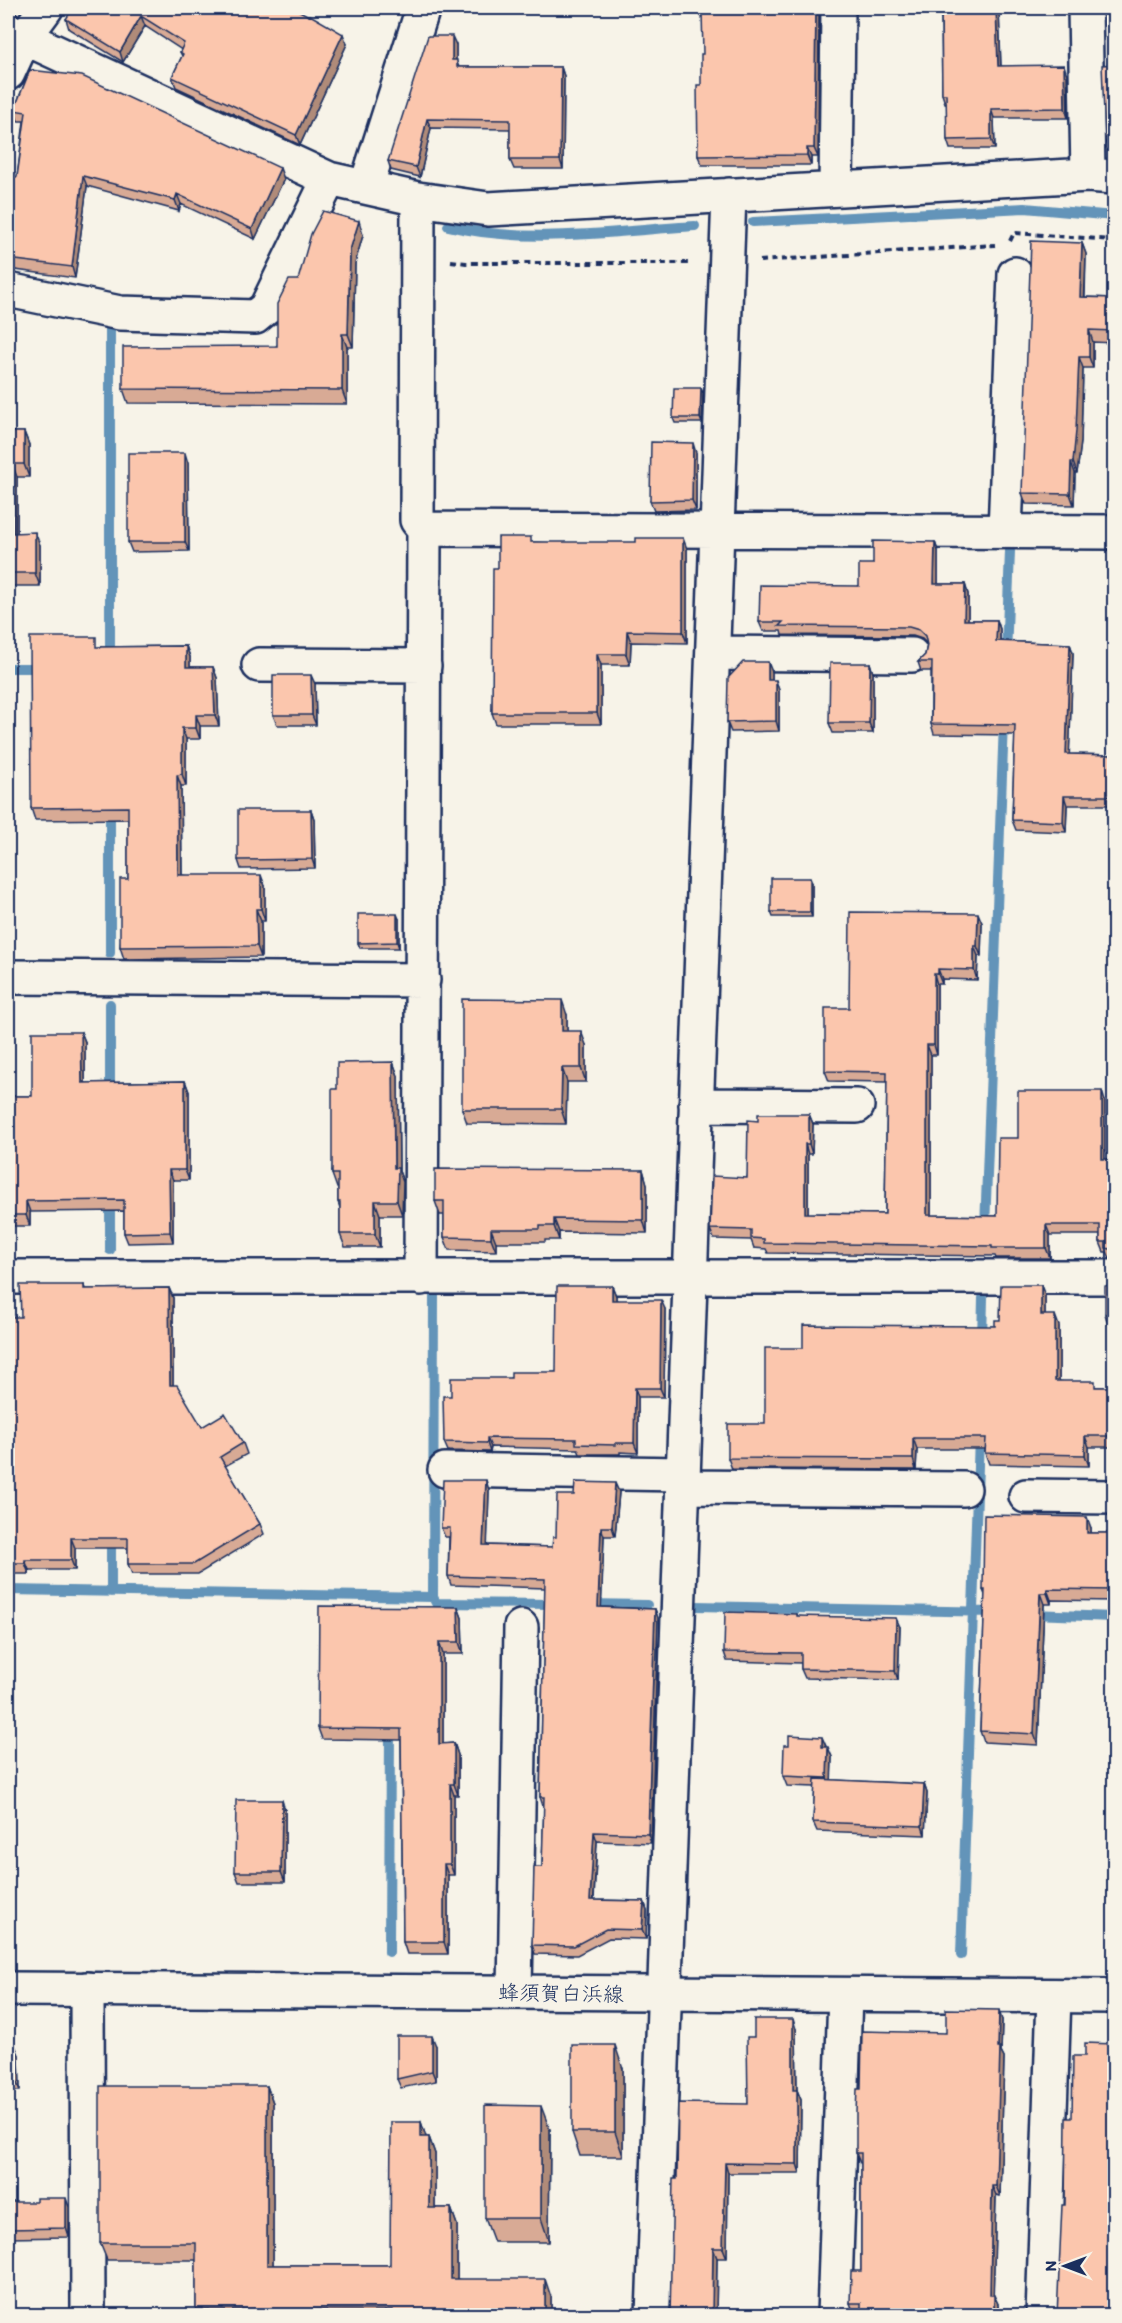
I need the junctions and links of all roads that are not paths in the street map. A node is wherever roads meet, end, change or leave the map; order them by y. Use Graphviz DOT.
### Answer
graph roads {
  1 [pos="46,8"];
  2 [pos="423,8"];
  3 [pos="838,8"];
  4 [pos="1086,8"];
  5 [pos="16,34"];
  6 [pos="8,73"];
  7 [pos="1101,176"];
  8 [pos="329,179"];
  9 [pos="366,187"];
  10 [pos="836,189"];
  11 [pos="729,195"];
  12 [pos="418,199"];
  13 [pos="1012,259"];
  14 [pos="8,290"];
  15 [pos="424,529"];
  16 [pos="717,530"];
  17 [pos="1005,531"];
  18 [pos="1114,532"];
  19 [pos="712,652"];
  20 [pos="912,655"];
  21 [pos="259,665"];
  22 [pos="424,666"];
  23 [pos="8,977"];
  24 [pos="423,980"];
  25 [pos="696,1105"];
  26 [pos="857,1106"];
  27 [pos="8,1277"];
  28 [pos="1114,1277"];
  29 [pos="421,1278"];
  30 [pos="689,1278"];
  31 [pos="445,1470"];
  32 [pos="682,1480"];
  33 [pos="964,1489"];
  34 [pos="1026,1496"];
  35 [pos="1114,1497"];
  36 [pos="521,1627"];
  37 [pos="8,1989"];
  38 [pos="87,1989"];
  39 [pos="515,1992"];
  40 [pos="664,1994"];
  41 [pos="845,1995"];
  42 [pos="1054,1996"];
  43 [pos="1114,1996"];
  44 [pos="88,2316"];
  45 [pos="653,2316"];
  46 [pos="834,2316"];
  47 [pos="1043,2316"];
  1 -- 5 [label="street"];
  2 -- 9 [label="street"];
  3 -- 10 [label="street"];
  4 -- 7 [label="street"];
  5 -- 6 [label="street"];
  5 -- 8 [label="street"];
  7 -- 10 [label="street"];
  8 -- 9 [label="street"];
  8 -- 14 [label="street"];
  9 -- 12 [label="street"];
  10 -- 11 [label="street"];
  11 -- 12 [label="street"];
  11 -- 16 [label="street"];
  12 -- 15 [label="street"];
  13 -- 17 [label="street"];
  15 -- 16 [label="street"];
  15 -- 22 [label="street"];
  16 -- 17 [label="street"];
  16 -- 19 [label="street"];
  17 -- 18 [label="street"];
  19 -- 20 [label="street"];
  19 -- 25 [label="street"];
  21 -- 22 [label="street"];
  22 -- 24 [label="street"];
  23 -- 24 [label="street"];
  24 -- 29 [label="street"];
  25 -- 26 [label="street"];
  25 -- 30 [label="street"];
  27 -- 29 [label="street"];
  28 -- 30 [label="street"];
  29 -- 30 [label="street"];
  30 -- 32 [label="street"];
  31 -- 32 [label="street"];
  32 -- 33 [label="street"];
  32 -- 40 [label="street"];
  34 -- 35 [label="street"];
  36 -- 39 [label="street"];
  37 -- 38 [label="street, 蜂須賀白浜線"];
  38 -- 39 [label="street, 蜂須賀白浜線"];
  38 -- 44 [label="street"];
  39 -- 40 [label="street, 蜂須賀白浜線"];
  40 -- 41 [label="street, 蜂須賀白浜線"];
  40 -- 45 [label="street"];
  41 -- 42 [label="street, 蜂須賀白浜線"];
  41 -- 46 [label="street"];
  42 -- 43 [label="street, 蜂須賀白浜線"];
  42 -- 47 [label="street"];
}
